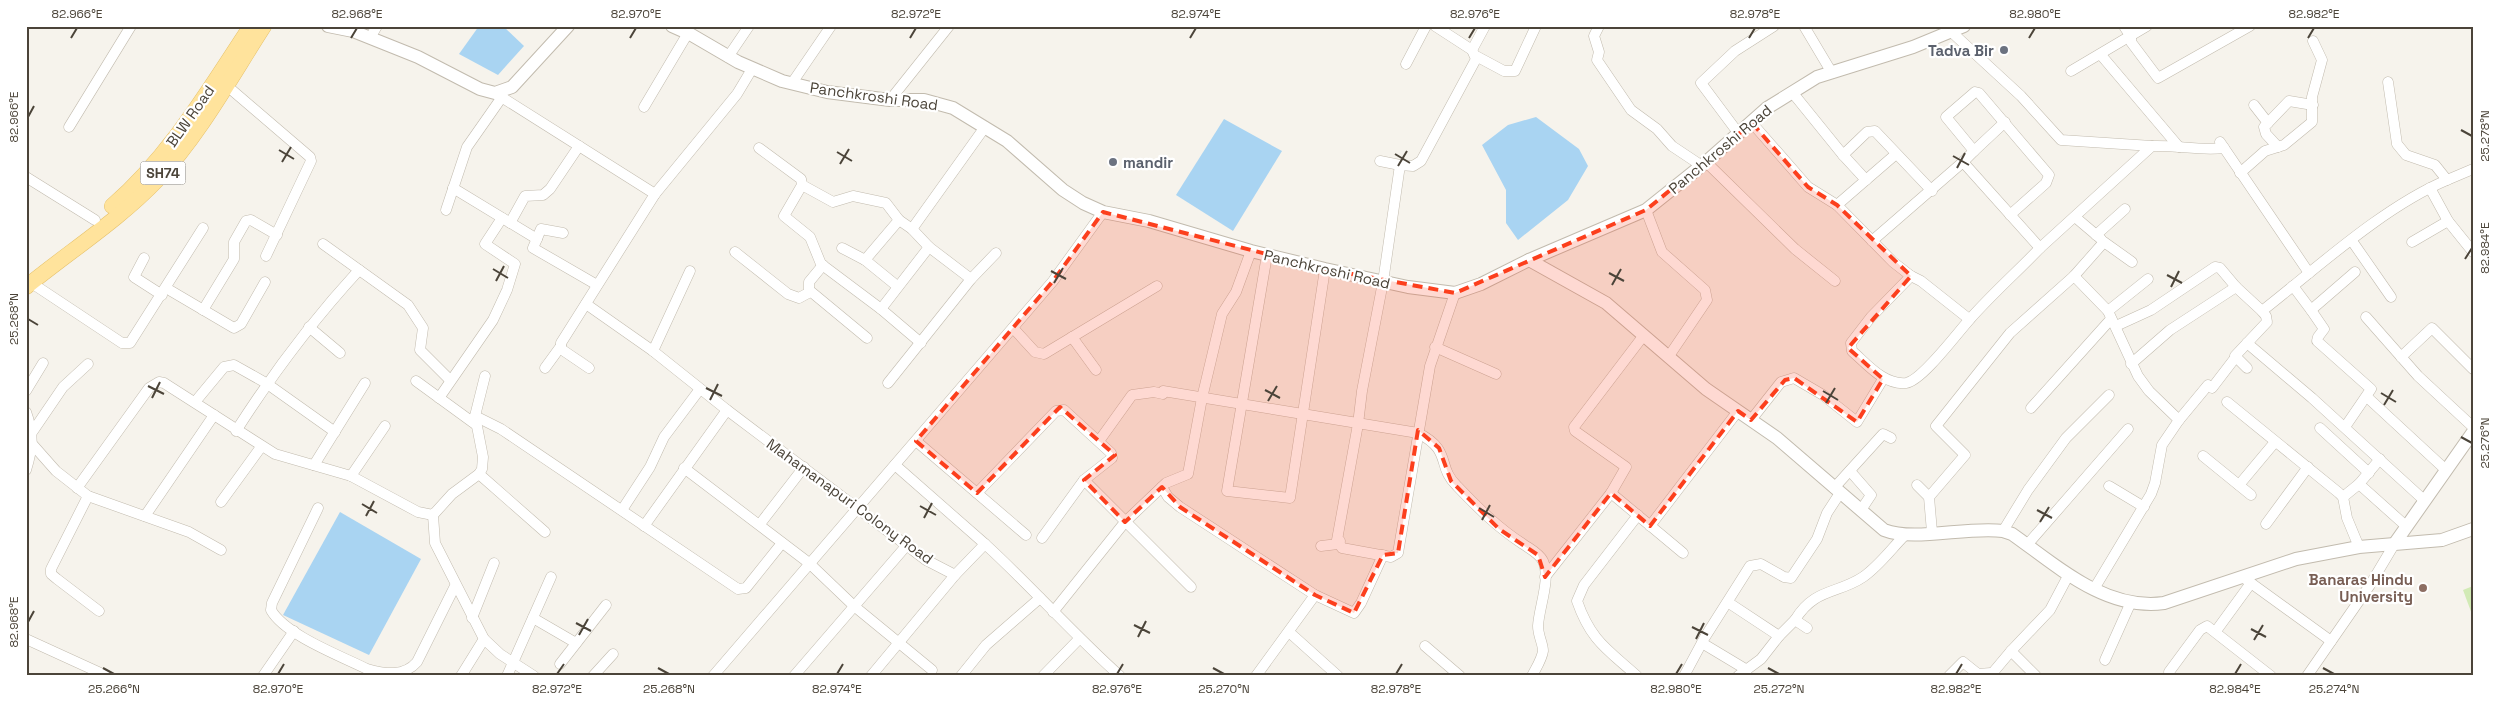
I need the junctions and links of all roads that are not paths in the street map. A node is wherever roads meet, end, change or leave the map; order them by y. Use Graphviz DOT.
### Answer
graph roads {
  1 [pos="131,26"];
  2 [pos="251,26"];
  3 [pos="264,26"];
  4 [pos="328,26"];
  5 [pos="377,26"];
  6 [pos="568,26"];
  7 [pos="672,26"];
  8 [pos="749,26"];
  9 [pos="831,26"];
  10 [pos="949,26"];
  11 [pos="1426,26"];
  12 [pos="1435,26"];
  13 [pos="1485,26"];
  14 [pos="1536,26"];
  15 [pos="1599,26"];
  16 [pos="1774,26"];
  17 [pos="1804,26"];
  18 [pos="1964,26"];
  19 [pos="2124,26"];
  20 [pos="2147,26"];
  21 [pos="2250,26"];
  22 [pos="1947,29"];
  23 [pos="688,33"];
  24 [pos="2131,37"];
  25 [pos="370,38"];
  26 [pos="2313,41"];
  27 [pos="1474,53"];
  28 [pos="2101,54"];
  29 [pos="728,57"];
  30 [pos="1406,64"];
  31 [pos="752,69"];
  32 [pos="2071,71"];
  33 [pos="1832,73"];
  34 [pos="2388,82"];
  35 [pos="792,83"];
  36 [pos="226,85"];
  37 [pos="1792,92"];
  38 [pos="499,95"];
  39 [pos="890,100"];
  40 [pos="2254,105"];
  41 [pos="2313,105"];
  42 [pos="644,107"];
  43 [pos="2005,122"];
  44 [pos="2268,122"];
  45 [pos="1752,123"];
  46 [pos="69,127"];
  47 [pos="985,128"];
  48 [pos="1739,134"];
  49 [pos="579,146"];
  50 [pos="2152,146"];
  51 [pos="2179,146"];
  52 [pos="2278,147"];
  53 [pos="760,148"];
  54 [pos="1974,152"];
  55 [pos="1896,154"];
  56 [pos="1843,155"];
  57 [pos="1380,161"];
  58 [pos="1963,162"];
  59 [pos="1704,164"];
  60 [pos="1400,165"];
  61 [pos="2473,169"];
  62 [pos="2240,173"];
  63 [pos="26,177"];
  64 [pos="1866,180"];
  65 [pos="2447,180"];
  66 [pos="802,184"];
  67 [pos="453,188"];
  68 [pos="2430,188"];
  69 [pos="1932,191"];
  70 [pos="655,194"];
  71 [pos="1836,205"];
  72 [pos="2125,209"];
  73 [pos="446,210"];
  74 [pos="1646,210"];
  75 [pos="1103,212"];
  76 [pos="2010,215"];
  77 [pos="2075,217"];
  78 [pos="95,220"];
  79 [pos="899,220"];
  80 [pos="506,221"];
  81 [pos="2448,221"];
  82 [pos="203,228"];
  83 [pos="912,229"];
  84 [pos="562,232"];
  85 [pos="277,235"];
  86 [pos="2100,239"];
  87 [pos="537,240"];
  88 [pos="1872,241"];
  89 [pos="2352,241"];
  90 [pos="2412,242"];
  91 [pos="323,244"];
  92 [pos="929,247"];
  93 [pos="842,248"];
  94 [pos="2040,248"];
  95 [pos="1251,251"];
  96 [pos="735,252"];
  97 [pos="2473,252"];
  98 [pos="996,253"];
  99 [pos="1267,255"];
  100 [pos="266,256"];
  101 [pos="144,258"];
  102 [pos="865,260"];
  103 [pos="1529,260"];
  104 [pos="2132,262"];
  105 [pos="823,265"];
  106 [pos="1325,269"];
  107 [pos="360,270"];
  108 [pos="690,271"];
  109 [pos="2355,272"];
  110 [pos="2309,274"];
  111 [pos="1911,276"];
  112 [pos="2074,276"];
  113 [pos="2148,279"];
  114 [pos="971,280"];
  115 [pos="28,281"];
  116 [pos="1835,281"];
  117 [pos="265,282"];
  118 [pos="1383,282"];
  119 [pos="597,286"];
  120 [pos="897,286"];
  121 [pos="1156,286"];
  122 [pos="2293,286"];
  123 [pos="2236,287"];
  124 [pos="164,291"];
  125 [pos="810,292"];
  126 [pos="1455,293"];
  127 [pos="2391,297"];
  128 [pos="586,304"];
  129 [pos="882,309"];
  130 [pos="203,310"];
  131 [pos="2262,310"];
  132 [pos="2310,310"];
  133 [pos="2366,317"];
  134 [pos="1969,319"];
  135 [pos="2112,319"];
  136 [pos="309,327"];
  137 [pos="1013,328"];
  138 [pos="1644,335"];
  139 [pos="1072,337"];
  140 [pos="867,338"];
  141 [pos="921,343"];
  142 [pos="2247,343"];
  143 [pos="561,346"];
  144 [pos="1435,348"];
  145 [pos="653,352"];
  146 [pos="340,353"];
  147 [pos="1669,356"];
  148 [pos="2402,357"];
  149 [pos="2236,358"];
  150 [pos="43,363"];
  151 [pos="88,364"];
  152 [pos="2131,364"];
  153 [pos="545,368"];
  154 [pos="589,368"];
  155 [pos="2247,368"];
  156 [pos="2473,369"];
  157 [pos="1096,370"];
  158 [pos="1496,374"];
  159 [pos="485,376"];
  160 [pos="1884,379"];
  161 [pos="450,380"];
  162 [pos="416,381"];
  163 [pos="266,383"];
  164 [pos="365,383"];
  165 [pos="888,383"];
  166 [pos="700,388"];
  167 [pos="26,391"];
  168 [pos="2109,394"];
  169 [pos="2368,397"];
  170 [pos="439,398"];
  171 [pos="1202,398"];
  172 [pos="195,402"];
  173 [pos="2227,402"];
  174 [pos="1243,403"];
  175 [pos="2031,408"];
  176 [pos="727,410"];
  177 [pos="1738,411"];
  178 [pos="26,412"];
  179 [pos="1302,413"];
  180 [pos="214,415"];
  181 [pos="475,420"];
  182 [pos="1750,420"];
  183 [pos="2179,420"];
  184 [pos="1358,424"];
  185 [pos="385,426"];
  186 [pos="2346,427"];
  187 [pos="2473,427"];
  188 [pos="2320,428"];
  189 [pos="2128,429"];
  190 [pos="33,430"];
  191 [pos="236,431"];
  192 [pos="335,432"];
  193 [pos="2473,432"];
  194 [pos="1418,433"];
  195 [pos="1891,438"];
  196 [pos="916,441"];
  197 [pos="1099,441"];
  198 [pos="2275,442"];
  199 [pos="33,445"];
  200 [pos="261,446"];
  201 [pos="2203,456"];
  202 [pos="2380,459"];
  203 [pos="314,464"];
  204 [pos="894,465"];
  205 [pos="804,467"];
  206 [pos="2308,467"];
  207 [pos="684,468"];
  208 [pos="26,470"];
  209 [pos="2446,470"];
  210 [pos="1850,471"];
  211 [pos="2369,473"];
  212 [pos="479,474"];
  213 [pos="351,476"];
  214 [pos="1084,480"];
  215 [pos="2359,484"];
  216 [pos="1917,485"];
  217 [pos="2239,485"];
  218 [pos="2109,486"];
  219 [pos="1162,487"];
  220 [pos="77,488"];
  221 [pos="1837,490"];
  222 [pos="1611,493"];
  223 [pos="977,494"];
  224 [pos="2251,494"];
  225 [pos="88,496"];
  226 [pos="2343,497"];
  227 [pos="1929,498"];
  228 [pos="2425,501"];
  229 [pos="221,502"];
  230 [pos="858,507"];
  231 [pos="2144,507"];
  232 [pos="318,508"];
  233 [pos="622,510"];
  234 [pos="1861,510"];
  235 [pos="433,515"];
  236 [pos="1638,515"];
  237 [pos="145,516"];
  238 [pos="1125,522"];
  239 [pos="760,524"];
  240 [pos="2266,524"];
  241 [pos="644,526"];
  242 [pos="1650,526"];
  243 [pos="2406,526"];
  244 [pos="2473,529"];
  245 [pos="2003,531"];
  246 [pos="545,532"];
  247 [pos="1932,532"];
  248 [pos="1026,535"];
  249 [pos="1905,535"];
  250 [pos="1042,538"];
  251 [pos="782,543"];
  252 [pos="1339,543"];
  253 [pos="985,544"];
  254 [pos="2395,544"];
  255 [pos="907,545"];
  256 [pos="2027,545"];
  257 [pos="1321,546"];
  258 [pos="2359,547"];
  259 [pos="221,550"];
  260 [pos="1683,553"];
  261 [pos="1383,555"];
  262 [pos="494,563"];
  263 [pos="809,563"];
  264 [pos="955,575"];
  265 [pos="2068,576"];
  266 [pos="551,577"];
  267 [pos="1545,577"];
  268 [pos="2248,580"];
  269 [pos="455,586"];
  270 [pos="1192,587"];
  271 [pos="2094,589"];
  272 [pos="1315,595"];
  273 [pos="1040,598"];
  274 [pos="2131,602"];
  275 [pos="1729,603"];
  276 [pos="606,604"];
  277 [pos="854,606"];
  278 [pos="99,611"];
  279 [pos="1053,612"];
  280 [pos="472,618"];
  281 [pos="533,618"];
  282 [pos="1795,620"];
  283 [pos="1807,628"];
  284 [pos="294,631"];
  285 [pos="2216,631"];
  286 [pos="1289,632"];
  287 [pos="1779,636"];
  288 [pos="26,639"];
  289 [pos="484,639"];
  290 [pos="1079,639"];
  291 [pos="2330,641"];
  292 [pos="899,642"];
  293 [pos="576,643"];
  294 [pos="1702,644"];
  295 [pos="1425,646"];
  296 [pos="2011,651"];
  297 [pos="613,654"];
  298 [pos="2105,660"];
  299 [pos="513,663"];
  300 [pos="560,664"];
  301 [pos="932,670"];
  302 [pos="2169,672"];
  303 [pos="1742,673"];
  304 [pos="1991,674"];
  305 [pos="107,676"];
  306 [pos="264,676"];
  307 [pos="461,676"];
  308 [pos="508,676"];
  309 [pos="534,676"];
  310 [pos="593,676"];
  311 [pos="713,676"];
  312 [pos="794,676"];
  313 [pos="871,676"];
  314 [pos="961,676"];
  315 [pos="1043,676"];
  316 [pos="1120,676"];
  317 [pos="1256,676"];
  318 [pos="1338,676"];
  319 [pos="1460,676"];
  320 [pos="1532,676"];
  321 [pos="1637,676"];
  322 [pos="1684,676"];
  323 [pos="1950,676"];
  324 [pos="2036,676"];
  325 [pos="2271,676"];
  326 [pos="2307,676"];
  1 -- 46 [label="street"];
  2 -- 78 [label="main road, BLW Road / SH74"];
  3 -- 36 [label="main road, SH74"];
  4 -- 25 [label="street"];
  5 -- 25 [label="street"];
  6 -- 38 [label="street"];
  7 -- 23 [label="street, Panchkroshi Road"];
  8 -- 29 [label="street"];
  9 -- 35 [label="street"];
  10 -- 39 [label="street"];
  11 -- 30 [label="street"];
  12 -- 27 [label="street"];
  13 -- 27 [label="street"];
  14 -- 27 [label="street"];
  15 -- 59 [label="street"];
  16 -- 48 [label="street"];
  17 -- 33 [label="street"];
  18 -- 22 [label="street, Panchkroshi Road"];
  19 -- 24 [label="street"];
  20 -- 24 [label="street"];
  21 -- 24 [label="street"];
  22 -- 33 [label="street, Panchkroshi Road"];
  22 -- 50 [label="street"];
  23 -- 29 [label="street, Panchkroshi Road"];
  23 -- 42 [label="street"];
  24 -- 28 [label="street"];
  25 -- 38 [label="street"];
  26 -- 41 [label="street"];
  27 -- 60 [label="street"];
  28 -- 32 [label="street"];
  28 -- 51 [label="street"];
  29 -- 31 [label="street, Panchkroshi Road"];
  31 -- 35 [label="street, Panchkroshi Road"];
  31 -- 70 [label="street"];
  33 -- 37 [label="street, Panchkroshi Road"];
  34 -- 65 [label="street"];
  35 -- 39 [label="street, Panchkroshi Road"];
  36 -- 85 [label="street"];
  36 -- 115 [label="main road, SH74"];
  37 -- 45 [label="street, Panchkroshi Road"];
  37 -- 56 [label="street"];
  38 -- 49 [label="street"];
  38 -- 67 [label="street"];
  39 -- 47 [label="street, Panchkroshi Road"];
  40 -- 44 [label="street"];
  41 -- 44 [label="street"];
  41 -- 52 [label="street"];
  43 -- 54 [label="street"];
  43 -- 54 [label="street"];
  43 -- 76 [label="street"];
  44 -- 52 [label="street"];
  45 -- 48 [label="street, Panchkroshi Road"];
  45 -- 71 [label="street"];
  47 -- 75 [label="street, Panchkroshi Road"];
  47 -- 83 [label="street"];
  48 -- 59 [label="street, Panchkroshi Road"];
  49 -- 70 [label="street"];
  49 -- 80 [label="street"];
  50 -- 51 [label="street"];
  50 -- 77 [label="street"];
  51 -- 62 [label="street"];
  52 -- 62 [label="street"];
  53 -- 66 [label="street"];
  54 -- 58 [label="street"];
  55 -- 56 [label="street"];
  55 -- 64 [label="street"];
  55 -- 69 [label="street"];
  56 -- 64 [label="street"];
  57 -- 60 [label="street"];
  58 -- 69 [label="street"];
  58 -- 76 [label="street"];
  59 -- 74 [label="street, Panchkroshi Road"];
  59 -- 116 [label="street"];
  60 -- 118 [label="street"];
  61 -- 65 [label="street"];
  62 -- 110 [label="street"];
  63 -- 78 [label="street"];
  64 -- 71 [label="street"];
  65 -- 68 [label="street"];
  66 -- 79 [label="street"];
  66 -- 105 [label="street"];
  67 -- 73 [label="street"];
  67 -- 80 [label="street"];
  68 -- 81 [label="street"];
  68 -- 89 [label="street"];
  69 -- 88 [label="street"];
  70 -- 119 [label="street"];
  71 -- 88 [label="street"];
  72 -- 86 [label="street"];
  74 -- 103 [label="street, Panchkroshi Road"];
  74 -- 147 [label="street"];
  75 -- 95 [label="street, Panchkroshi Road"];
  75 -- 137 [label="street"];
  76 -- 94 [label="street"];
  77 -- 86 [label="street"];
  77 -- 94 [label="street"];
  78 -- 115 [label="main road, BLW Road / SH74"];
  79 -- 83 [label="street"];
  79 -- 102 [label="street"];
  80 -- 87 [label="street"];
  80 -- 161 [label="street"];
  81 -- 90 [label="street"];
  81 -- 97 [label="street"];
  82 -- 124 [label="street"];
  83 -- 92 [label="street"];
  84 -- 87 [label="street"];
  85 -- 100 [label="street"];
  85 -- 130 [label="street"];
  86 -- 104 [label="street"];
  86 -- 112 [label="street"];
  87 -- 119 [label="street"];
  88 -- 111 [label="street"];
  89 -- 110 [label="street"];
  89 -- 127 [label="street"];
  91 -- 107 [label="street"];
  92 -- 114 [label="street"];
  92 -- 120 [label="street"];
  93 -- 102 [label="street"];
  94 -- 134 [label="street"];
  95 -- 99 [label="street, Panchkroshi Road"];
  95 -- 171 [label="street"];
  96 -- 125 [label="street"];
  98 -- 114 [label="street"];
  99 -- 106 [label="street, Panchkroshi Road"];
  99 -- 174 [label="street"];
  101 -- 124 [label="street"];
  102 -- 120 [label="street"];
  103 -- 126 [label="street, Panchkroshi Road"];
  103 -- 138 [label="street"];
  105 -- 125 [label="street"];
  105 -- 129 [label="street"];
  106 -- 118 [label="street, Panchkroshi Road"];
  106 -- 179 [label="street"];
  107 -- 136 [label="street"];
  107 -- 161 [label="street"];
  108 -- 145 [label="street"];
  109 -- 132 [label="street"];
  110 -- 122 [label="street"];
  111 -- 134 [label="street"];
  111 -- 160 [label="street"];
  112 -- 135 [label="street"];
  112 -- 227 [label="street"];
  113 -- 135 [label="street"];
  114 -- 141 [label="street"];
  115 -- 124 [label="street"];
  117 -- 130 [label="street"];
  118 -- 126 [label="street, Panchkroshi Road"];
  118 -- 184 [label="street"];
  119 -- 128 [label="street"];
  120 -- 129 [label="street"];
  121 -- 139 [label="street"];
  122 -- 131 [label="street"];
  122 -- 132 [label="street"];
  123 -- 131 [label="street"];
  123 -- 135 [label="street"];
  123 -- 152 [label="street"];
  124 -- 130 [label="street"];
  125 -- 140 [label="street"];
  126 -- 144 [label="street"];
  128 -- 143 [label="street"];
  128 -- 145 [label="street, Mahamanapuri Colony Road"];
  129 -- 141 [label="street"];
  131 -- 142 [label="street"];
  132 -- 169 [label="street"];
  133 -- 148 [label="street"];
  134 -- 160 [label="street"];
  135 -- 152 [label="street"];
  135 -- 175 [label="street"];
  136 -- 146 [label="street"];
  136 -- 163 [label="street"];
  137 -- 139 [label="street"];
  137 -- 196 [label="street"];
  138 -- 147 [label="street"];
  138 -- 222 [label="street"];
  139 -- 157 [label="street"];
  141 -- 165 [label="street"];
  142 -- 149 [label="street"];
  142 -- 186 [label="street"];
  143 -- 153 [label="street"];
  143 -- 154 [label="street"];
  144 -- 158 [label="street"];
  144 -- 194 [label="street"];
  145 -- 166 [label="street, Mahamanapuri Colony Road"];
  147 -- 177 [label="street"];
  148 -- 156 [label="street"];
  148 -- 187 [label="street"];
  149 -- 155 [label="street"];
  149 -- 183 [label="street"];
  150 -- 167 [label="street"];
  151 -- 190 [label="street"];
  152 -- 183 [label="street"];
  159 -- 181 [label="street"];
  160 -- 182 [label="street"];
  161 -- 170 [label="street"];
  162 -- 170 [label="street"];
  163 -- 172 [label="street"];
  163 -- 191 [label="street"];
  163 -- 192 [label="street"];
  164 -- 192 [label="street"];
  166 -- 176 [label="street, Mahamanapuri Colony Road"];
  166 -- 233 [label="street"];
  168 -- 245 [label="street"];
  169 -- 186 [label="street"];
  169 -- 209 [label="street"];
  170 -- 181 [label="street"];
  171 -- 174 [label="street"];
  171 -- 197 [label="street"];
  171 -- 219 [label="street"];
  172 -- 180 [label="street"];
  172 -- 220 [label="street"];
  173 -- 198 [label="street"];
  174 -- 179 [label="street"];
  174 -- 179 [label="street"];
  176 -- 205 [label="street, Mahamanapuri Colony Road"];
  176 -- 207 [label="street"];
  177 -- 182 [label="street"];
  177 -- 242 [label="street"];
  178 -- 190 [label="street"];
  179 -- 184 [label="street"];
  180 -- 191 [label="street"];
  180 -- 237 [label="street"];
  181 -- 212 [label="street"];
  181 -- 233 [label="street"];
  182 -- 221 [label="street"];
  183 -- 231 [label="street"];
  184 -- 194 [label="street"];
  184 -- 252 [label="street"];
  185 -- 213 [label="street"];
  186 -- 202 [label="street"];
  188 -- 211 [label="street"];
  189 -- 256 [label="street"];
  190 -- 199 [label="street"];
  191 -- 200 [label="street"];
  192 -- 203 [label="street"];
  193 -- 209 [label="street"];
  194 -- 261 [label="street"];
  194 -- 267 [label="street"];
  195 -- 210 [label="street"];
  196 -- 204 [label="street"];
  196 -- 223 [label="street"];
  197 -- 214 [label="street"];
  197 -- 223 [label="street"];
  198 -- 206 [label="street"];
  198 -- 217 [label="street"];
  199 -- 208 [label="street"];
  199 -- 220 [label="street"];
  200 -- 203 [label="street"];
  200 -- 229 [label="street"];
  201 -- 217 [label="street"];
  202 -- 211 [label="street"];
  202 -- 228 [label="street"];
  203 -- 213 [label="street"];
  204 -- 230 [label="street"];
  204 -- 253 [label="street"];
  205 -- 230 [label="street, Mahamanapuri Colony Road"];
  205 -- 239 [label="street"];
  206 -- 226 [label="street"];
  206 -- 240 [label="street"];
  207 -- 239 [label="street"];
  207 -- 241 [label="street"];
  209 -- 228 [label="street"];
  210 -- 221 [label="street"];
  210 -- 234 [label="street"];
  211 -- 215 [label="street"];
  212 -- 235 [label="street"];
  212 -- 246 [label="street"];
  213 -- 235 [label="street"];
  214 -- 238 [label="street"];
  214 -- 250 [label="street"];
  215 -- 226 [label="street"];
  215 -- 243 [label="street"];
  216 -- 227 [label="street"];
  217 -- 224 [label="street"];
  218 -- 231 [label="street"];
  219 -- 238 [label="street"];
  219 -- 272 [label="street"];
  220 -- 225 [label="street"];
  221 -- 234 [label="street"];
  221 -- 275 [label="street"];
  222 -- 236 [label="street"];
  222 -- 267 [label="street"];
  223 -- 248 [label="street"];
  225 -- 237 [label="street"];
  225 -- 278 [label="street"];
  226 -- 258 [label="street"];
  227 -- 247 [label="street"];
  228 -- 243 [label="street"];
  230 -- 255 [label="street, Mahamanapuri Colony Road"];
  230 -- 263 [label="street"];
  231 -- 271 [label="street"];
  232 -- 284 [label="street"];
  233 -- 241 [label="street"];
  234 -- 249 [label="street"];
  235 -- 269 [label="street"];
  236 -- 242 [label="street"];
  236 -- 321 [label="street"];
  237 -- 259 [label="street"];
  238 -- 270 [label="street"];
  238 -- 279 [label="street"];
  239 -- 251 [label="street"];
  241 -- 251 [label="street"];
  242 -- 260 [label="street"];
  243 -- 254 [label="street"];
  244 -- 254 [label="street"];
  245 -- 247 [label="street"];
  245 -- 256 [label="street"];
  247 -- 249 [label="street"];
  249 -- 282 [label="street"];
  251 -- 263 [label="street"];
  252 -- 257 [label="street"];
  252 -- 261 [label="street"];
  253 -- 264 [label="street"];
  253 -- 273 [label="street"];
  254 -- 258 [label="street"];
  254 -- 291 [label="street"];
  255 -- 264 [label="street, Mahamanapuri Colony Road"];
  255 -- 277 [label="street"];
  256 -- 265 [label="street"];
  258 -- 268 [label="street"];
  261 -- 272 [label="street"];
  262 -- 280 [label="street"];
  263 -- 277 [label="street"];
  263 -- 311 [label="street"];
  264 -- 292 [label="street"];
  265 -- 271 [label="street"];
  265 -- 296 [label="street"];
  266 -- 281 [label="street"];
  267 -- 320 [label="street"];
  268 -- 274 [label="street"];
  268 -- 285 [label="street"];
  268 -- 291 [label="street"];
  269 -- 280 [label="street"];
  269 -- 284 [label="street"];
  271 -- 274 [label="street"];
  272 -- 286 [label="street"];
  273 -- 279 [label="street"];
  273 -- 314 [label="street"];
  274 -- 298 [label="street"];
  275 -- 287 [label="street"];
  275 -- 294 [label="street"];
  276 -- 293 [label="street"];
  277 -- 292 [label="street"];
  277 -- 312 [label="street"];
  279 -- 290 [label="street"];
  280 -- 289 [label="street"];
  281 -- 293 [label="street"];
  281 -- 299 [label="street"];
  282 -- 283 [label="street"];
  282 -- 287 [label="street"];
  284 -- 306 [label="street"];
  285 -- 302 [label="street"];
  285 -- 325 [label="street"];
  286 -- 317 [label="street"];
  286 -- 318 [label="street"];
  287 -- 303 [label="street"];
  288 -- 305 [label="street"];
  289 -- 299 [label="street"];
  289 -- 307 [label="street"];
  290 -- 315 [label="street"];
  290 -- 316 [label="street"];
  291 -- 326 [label="street"];
  292 -- 301 [label="street"];
  292 -- 313 [label="street"];
  293 -- 300 [label="street"];
  294 -- 303 [label="street"];
  294 -- 322 [label="street"];
  295 -- 319 [label="street"];
  296 -- 304 [label="street"];
  296 -- 324 [label="street"];
  297 -- 310 [label="street"];
  299 -- 308 [label="street"];
  299 -- 309 [label="street"];
  304 -- 323 [label="street"];
}
